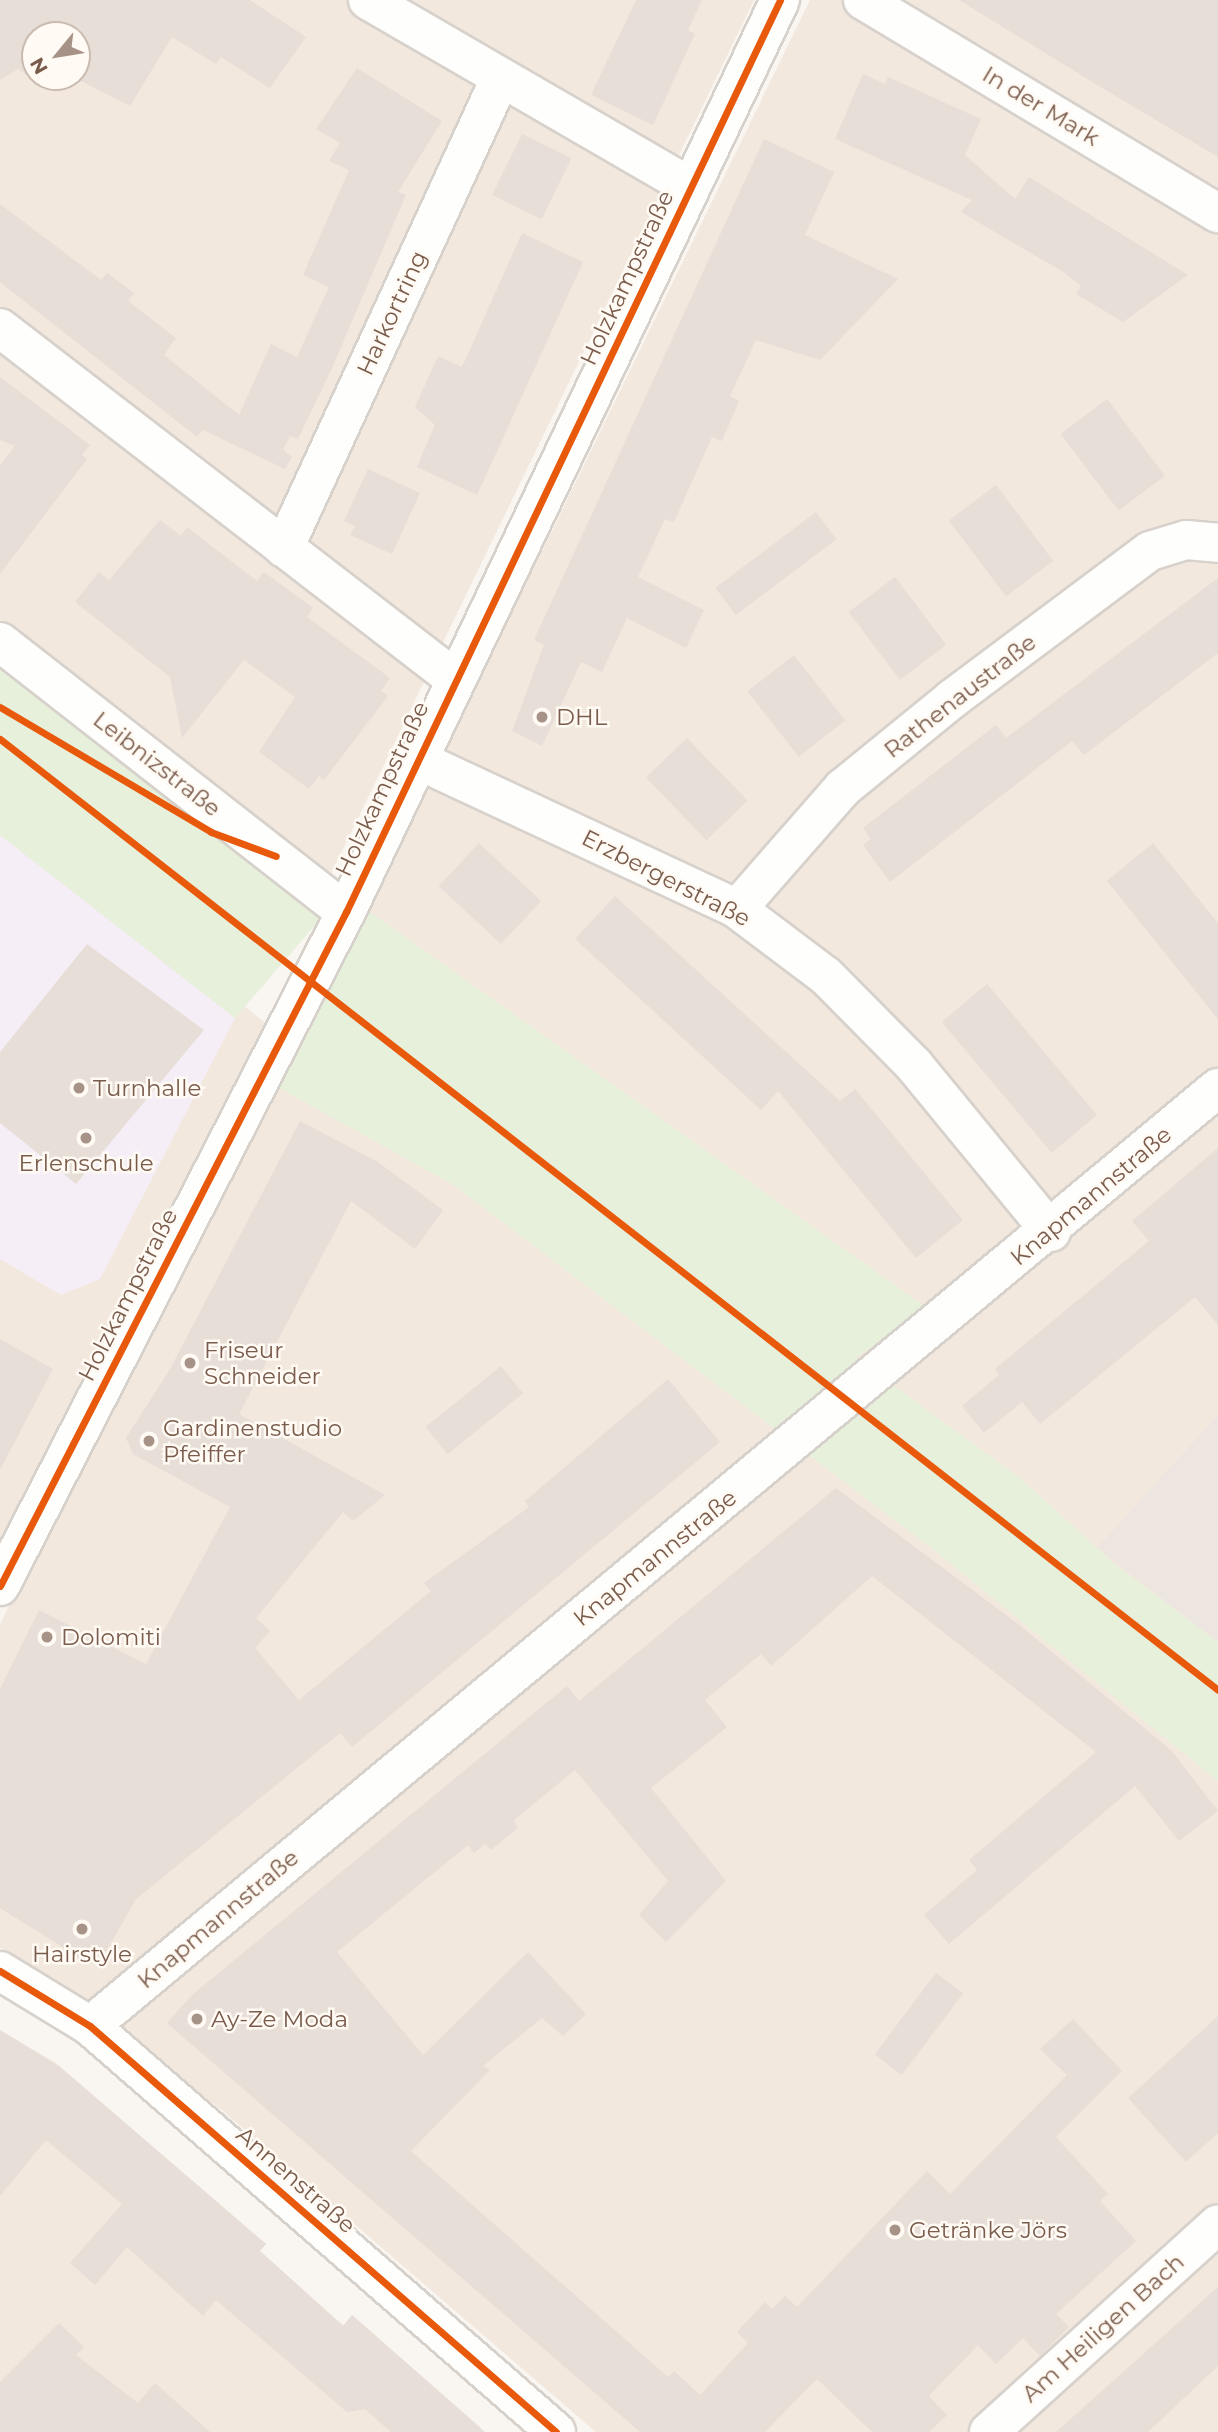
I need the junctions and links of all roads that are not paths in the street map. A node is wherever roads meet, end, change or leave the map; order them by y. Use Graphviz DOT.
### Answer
graph roads {
  1 [pos="368,0"];
  2 [pos="780,0"];
  3 [pos="863,0"];
  4 [pos="500,79"];
  5 [pos="690,187"];
  6 [pos="1218,213"];
  7 [pos="0,328"];
  8 [pos="1218,543"];
  9 [pos="284,548"];
  10 [pos="0,642"];
  11 [pos="455,679"];
  12 [pos="416,760"];
  13 [pos="737,909"];
  14 [pos="346,912"];
  15 [pos="1218,1088"];
  16 [pos="1051,1231"];
  17 [pos="0,1586"];
  18 [pos="0,1971"];
  19 [pos="90,2026"];
  20 [pos="1218,2224"];
  21 [pos="556,2432"];
  22 [pos="989,2432"];
  1 -- 4 [label="street"];
  2 -- 5 [label="street, Holzkampstraße"];
  3 -- 6 [label="street, In der Mark"];
  4 -- 5 [label="street"];
  4 -- 9 [label="street, Harkortring"];
  5 -- 11 [label="street, Holzkampstraße"];
  7 -- 9 [label="street"];
  8 -- 13 [label="street, Rathenaustraße"];
  9 -- 11 [label="street"];
  10 -- 14 [label="street, Leibnizstraße"];
  11 -- 12 [label="street, Holzkampstraße"];
  12 -- 13 [label="street, Erzbergerstraße"];
  12 -- 14 [label="street, Holzkampstraße"];
  13 -- 16 [label="street, Erzbergerstraße"];
  14 -- 17 [label="street, Holzkampstraße"];
  15 -- 16 [label="street, Knapmannstraße"];
  16 -- 19 [label="street, Knapmannstraße"];
  18 -- 19 [label="street, Annenstraße"];
  19 -- 21 [label="street, Annenstraße"];
  20 -- 22 [label="street, Am Heiligen Bach"];
}
